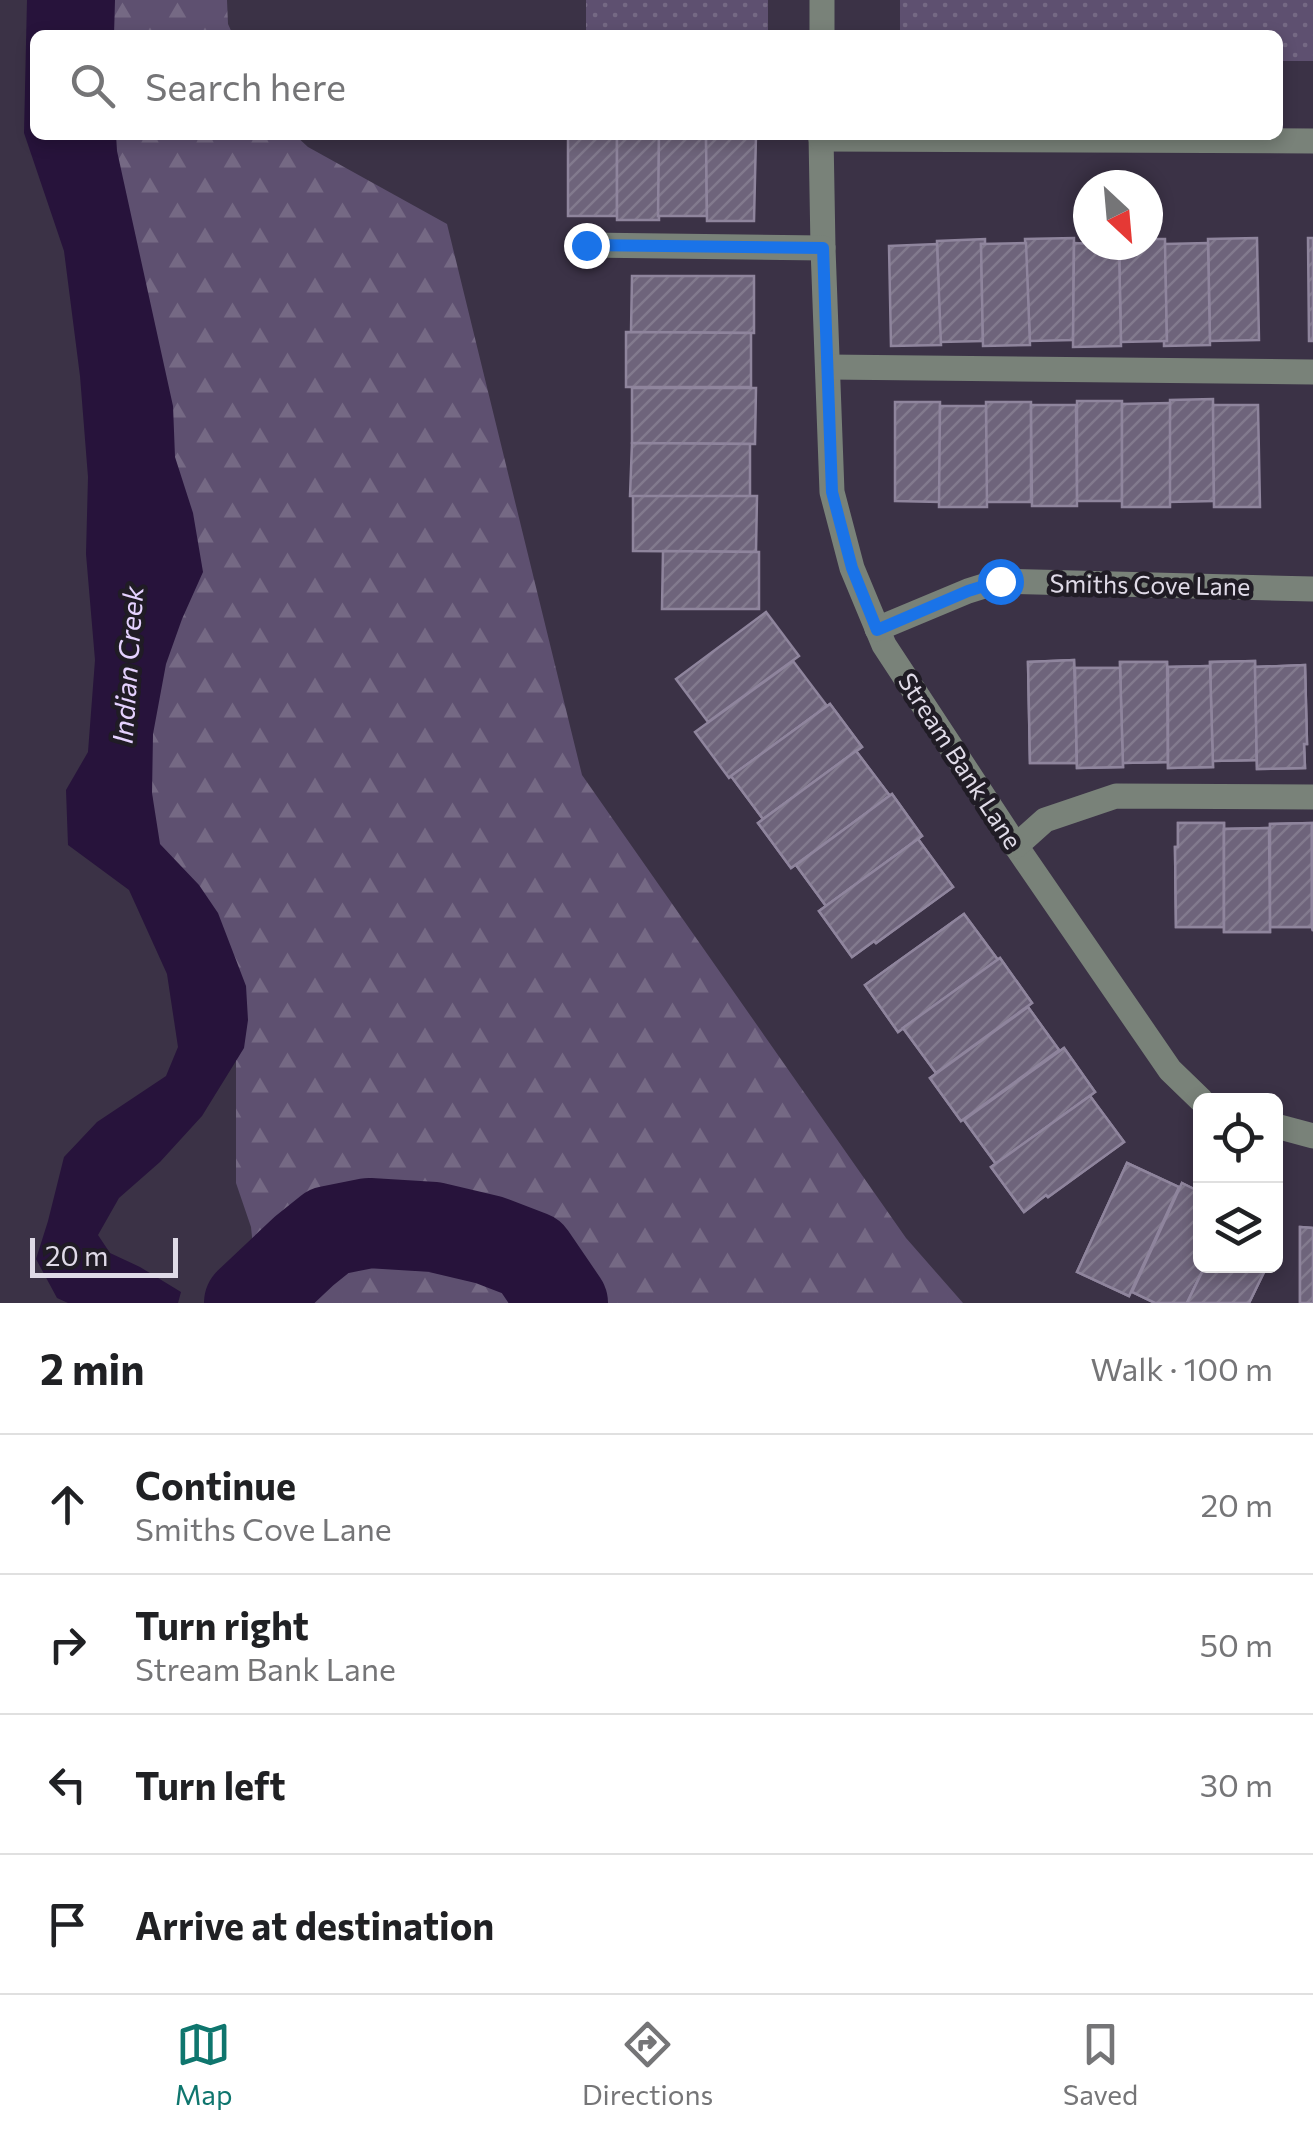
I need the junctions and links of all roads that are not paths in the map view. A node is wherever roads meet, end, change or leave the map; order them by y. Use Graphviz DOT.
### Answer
graph roads {
  1 [pos="822,0"];
  2 [pos="822,30"];
  3 [pos="822,140"];
  4 [pos="1117,140"];
  5 [pos="1313,142"];
  6 [pos="586,245"];
  7 [pos="823,248"];
  8 [pos="828,367"];
  9 [pos="1313,372"];
  10 [pos="1313,588"];
  11 [pos="877,630"];
  12 [pos="1313,797"];
  13 [pos="1016,846"];
  14 [pos="1194,1093"];
  15 [pos="1283,1128"];
  16 [pos="1313,1136"];
  1 -- 2 [label="street"];
  3 -- 7 [label="street, Stream Bank Lane"];
  4 -- 5 [label="street"];
  6 -- 7 [label="street"];
  7 -- 8 [label="street, Stream Bank Lane"];
  8 -- 9 [label="street"];
  8 -- 11 [label="street, Stream Bank Lane"];
  10 -- 11 [label="street, Smiths Cove Lane"];
  11 -- 13 [label="street, Stream Bank Lane"];
  12 -- 13 [label="street"];
  13 -- 14 [label="street, Stream Bank Lane"];
  15 -- 16 [label="street"];
}
